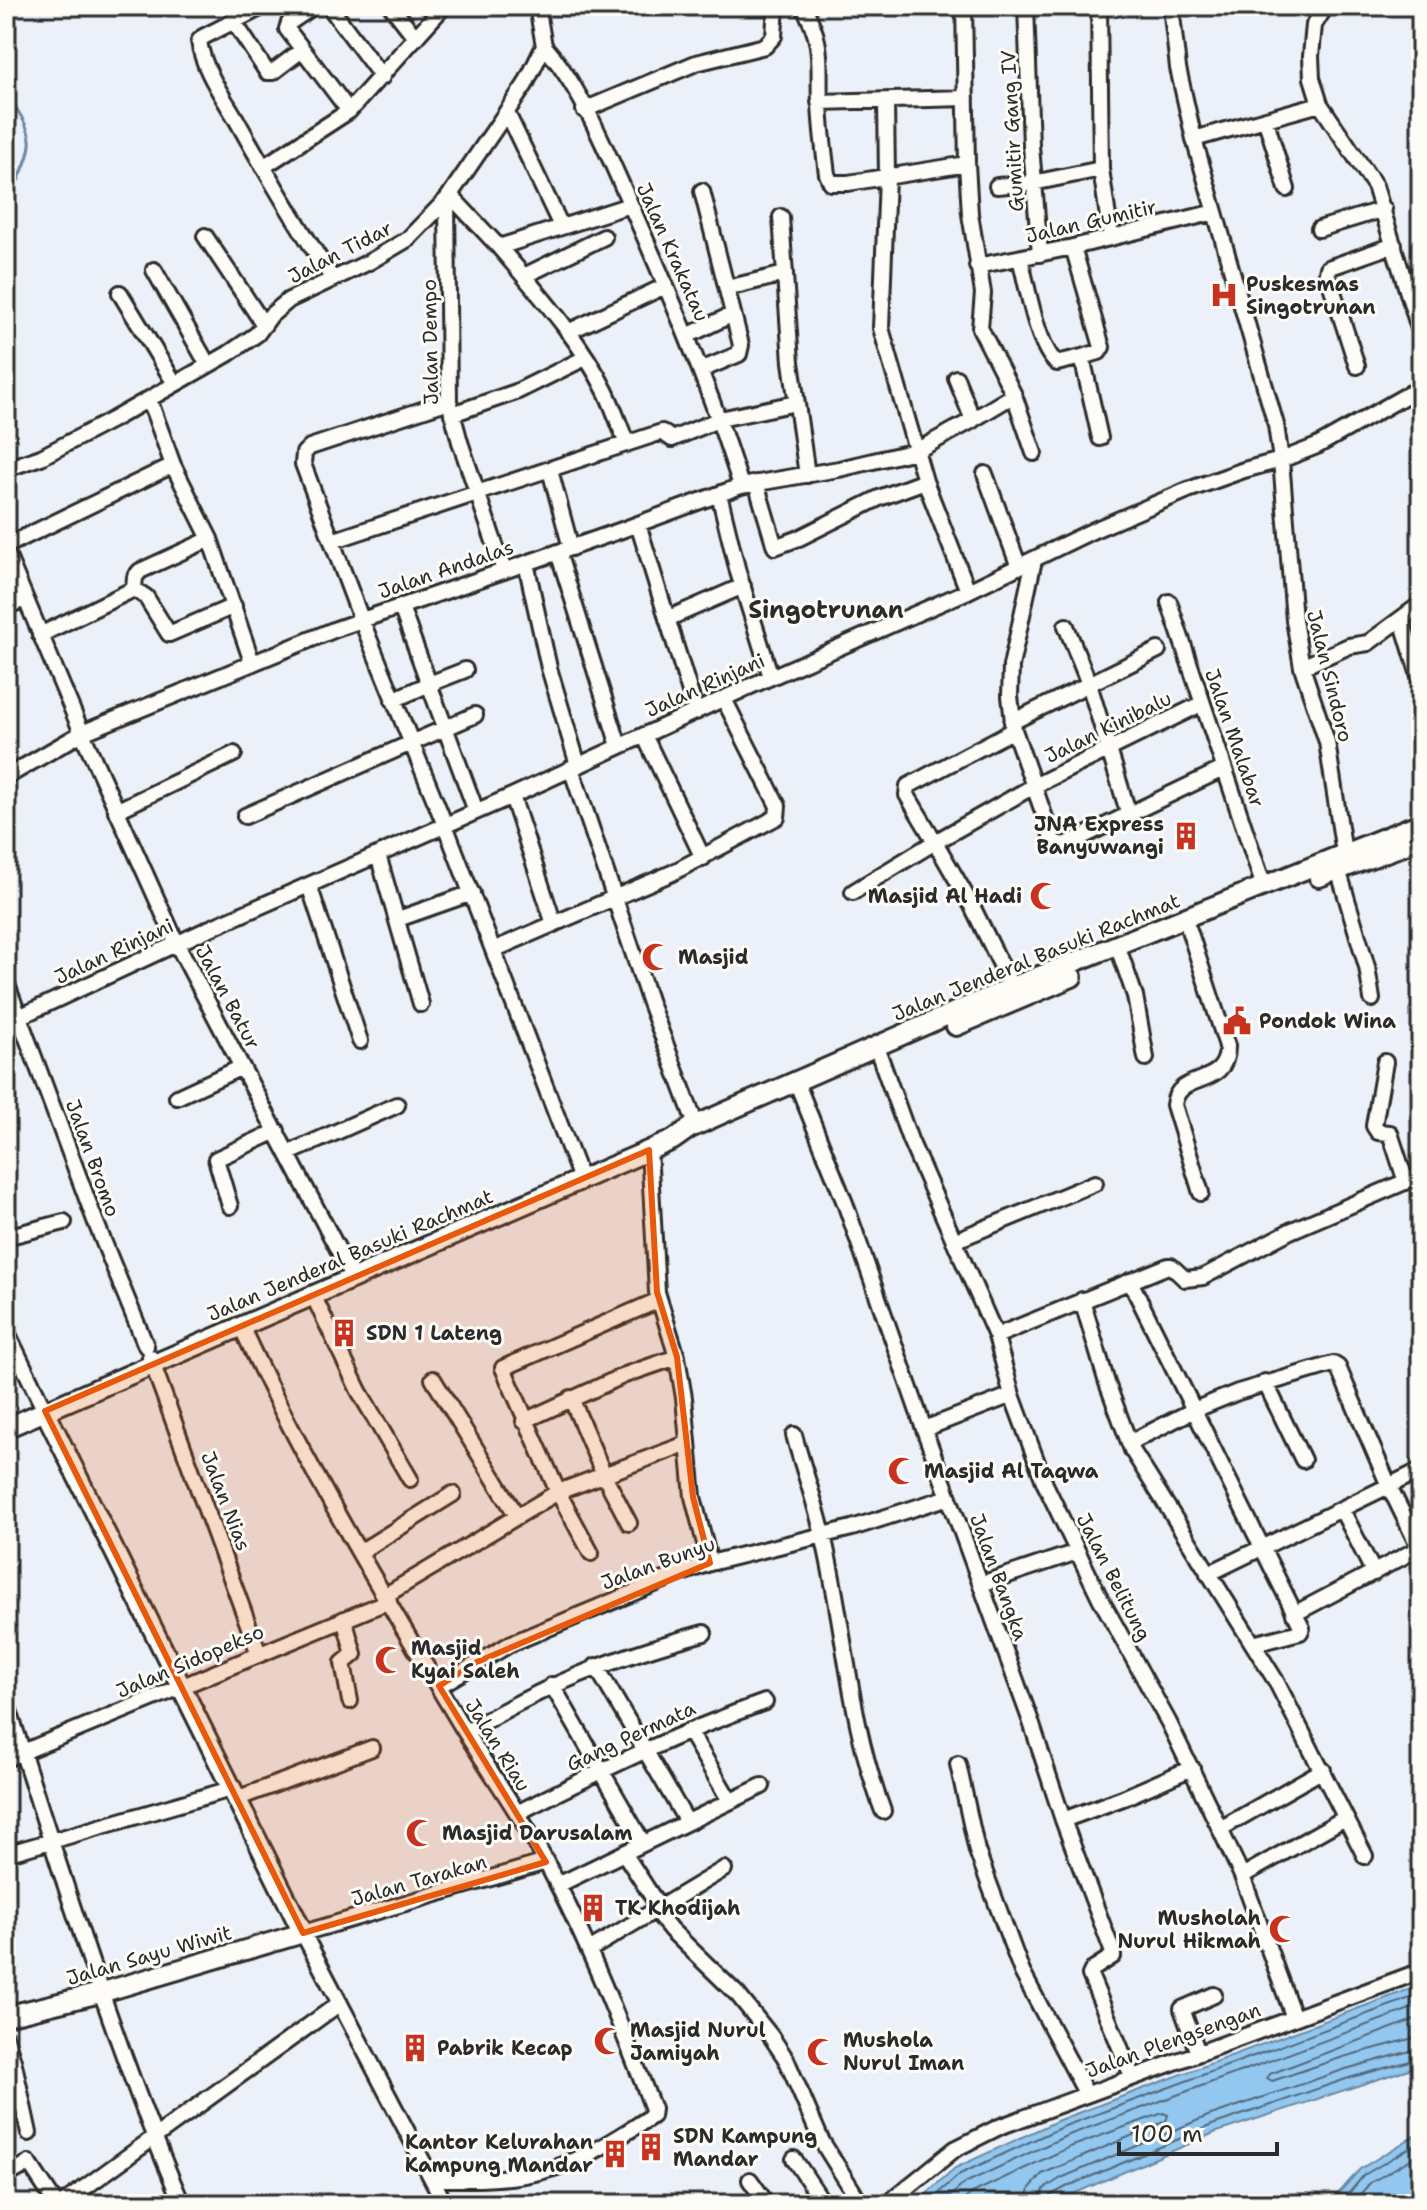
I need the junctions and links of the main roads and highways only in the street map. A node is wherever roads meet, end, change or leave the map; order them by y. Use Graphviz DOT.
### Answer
graph roads {
  1 [pos="1421,823"];
  2 [pos="1421,839"];
  3 [pos="1341,861"];
  4 [pos="1138,944"];
  5 [pos="798,1086"];
  6 [pos="673,1140"];
  7 [pos="45,1411"];
  8 [pos="6,1428"];
  9 [pos="6,2016"];
  1 -- 3 [label="main road, Jalan Jenderal Basuki Rachmat"];
  2 -- 3 [label="main road, Jalan Jenderal Basuki Rachmat"];
  3 -- 4 [label="main road, Jalan Jenderal Basuki Rachmat"];
  3 -- 4 [label="main road, Jalan Jenderal Basuki Rachmat"];
  4 -- 5 [label="main road, Jalan Jenderal Basuki Rachmat"];
  4 -- 5 [label="main road, Jalan Jenderal Basuki Rachmat"];
  5 -- 6 [label="main road, Jalan Jenderal Basuki Rachmat"];
  5 -- 6 [label="main road, Jalan Jenderal Basuki Rachmat"];
  6 -- 7 [label="main road, Jalan Jenderal Basuki Rachmat"];
  7 -- 8 [label="main road, Jalan Jenderal Basuki Rachmat"];
  7 -- 9 [label="main road, Jalan Sayu Wiwit"];
}
